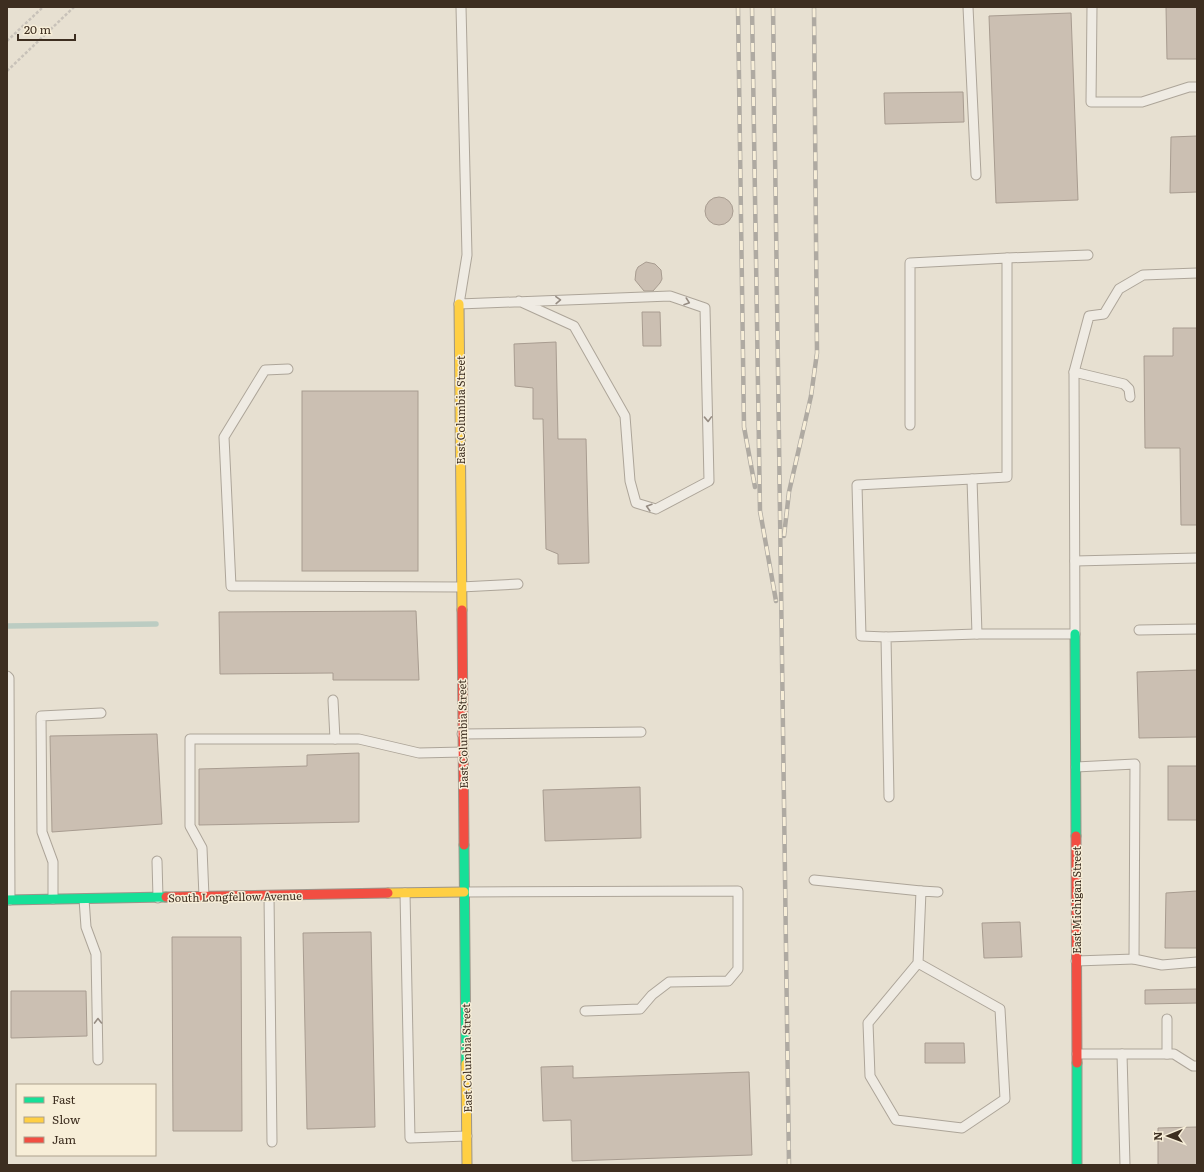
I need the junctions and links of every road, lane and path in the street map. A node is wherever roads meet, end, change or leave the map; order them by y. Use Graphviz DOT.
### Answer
graph roads {
  1 [pos="43,7"];
  2 [pos="74,7"];
  3 [pos="461,7"];
  4 [pos="968,7"];
  5 [pos="1092,7"];
  6 [pos="7,41"];
  7 [pos="7,71"];
  8 [pos="1197,87"];
  9 [pos="976,175"];
  10 [pos="1088,255"];
  11 [pos="1007,258"];
  12 [pos="1197,273"];
  13 [pos="519,302"];
  14 [pos="459,304"];
  15 [pos="288,369"];
  16 [pos="1074,372"];
  17 [pos="1130,397"];
  18 [pos="910,425"];
  19 [pos="972,479"];
  20 [pos="1197,558"];
  21 [pos="1075,561"];
  22 [pos="518,584"];
  23 [pos="461,587"];
  24 [pos="1197,629"];
  25 [pos="1138,630"];
  26 [pos="977,634"];
  27 [pos="1075,634"];
  28 [pos="886,637"];
  29 [pos="7,676"];
  30 [pos="333,700"];
  31 [pos="101,713"];
  32 [pos="641,732"];
  33 [pos="462,734"];
  34 [pos="335,739"];
  35 [pos="463,752"];
  36 [pos="1076,767"];
  37 [pos="889,798"];
  38 [pos="157,862"];
  39 [pos="814,880"];
  40 [pos="921,891"];
  41 [pos="464,892"];
  42 [pos="938,892"];
  43 [pos="405,893"];
  44 [pos="269,896"];
  45 [pos="204,897"];
  46 [pos="158,898"];
  47 [pos="53,899"];
  48 [pos="84,899"];
  49 [pos="9,900"];
  50 [pos="1134,959"];
  51 [pos="1076,961"];
  52 [pos="1197,962"];
  53 [pos="918,963"];
  54 [pos="585,1011"];
  55 [pos="1167,1019"];
  56 [pos="1076,1054"];
  57 [pos="1122,1054"];
  58 [pos="1167,1054"];
  59 [pos="98,1060"];
  60 [pos="1197,1066"];
  61 [pos="467,1136"];
  62 [pos="272,1142"];
  63 [pos="467,1165"];
  64 [pos="1077,1165"];
  65 [pos="1125,1165"];
  1 -- 6 [label="path"];
  2 -- 7 [label="path"];
  3 -- 14 [label="lane"];
  4 -- 9 [label="lane"];
  5 -- 8 [label="lane"];
  10 -- 11 [label="lane"];
  11 -- 18 [label="lane"];
  11 -- 19 [label="lane"];
  12 -- 16 [label="lane"];
  13 -- 13 [label="lane, one-way"];
  13 -- 14 [label="lane"];
  14 -- 23 [label="street, East Columbia Street"];
  15 -- 23 [label="lane"];
  16 -- 17 [label="lane"];
  16 -- 21 [label="lane"];
  19 -- 26 [label="lane"];
  19 -- 28 [label="lane"];
  20 -- 21 [label="lane"];
  21 -- 27 [label="lane"];
  22 -- 23 [label="lane"];
  23 -- 33 [label="street, East Columbia Street"];
  24 -- 25 [label="lane"];
  26 -- 27 [label="lane"];
  26 -- 28 [label="lane"];
  27 -- 36 [label="street, East Michigan Street"];
  28 -- 37 [label="lane"];
  29 -- 49 [label="lane"];
  30 -- 34 [label="lane"];
  31 -- 47 [label="lane"];
  32 -- 33 [label="lane"];
  33 -- 35 [label="street, East Columbia Street"];
  34 -- 35 [label="lane"];
  34 -- 45 [label="lane"];
  35 -- 41 [label="street, East Columbia Street"];
  36 -- 50 [label="lane"];
  36 -- 51 [label="street, East Michigan Street"];
  38 -- 46 [label="lane"];
  39 -- 40 [label="lane"];
  40 -- 42 [label="lane"];
  40 -- 53 [label="lane"];
  41 -- 43 [label="street, South Longfellow Avenue"];
  41 -- 54 [label="lane"];
  41 -- 61 [label="street, East Columbia Street"];
  43 -- 44 [label="street, South Longfellow Avenue"];
  43 -- 61 [label="lane"];
  44 -- 45 [label="street, South Longfellow Avenue"];
  44 -- 62 [label="lane"];
  45 -- 46 [label="street, South Longfellow Avenue"];
  46 -- 48 [label="street, South Longfellow Avenue"];
  47 -- 48 [label="street, South Longfellow Avenue"];
  47 -- 49 [label="street, South Longfellow Avenue"];
  59 -- 48 [label="lane, one-way"];
  50 -- 51 [label="lane"];
  50 -- 52 [label="lane"];
  51 -- 56 [label="street, East Michigan Street"];
  53 -- 53 [label="lane"];
  55 -- 58 [label="lane"];
  56 -- 57 [label="lane"];
  56 -- 64 [label="street, East Michigan Street"];
  57 -- 58 [label="lane"];
  57 -- 65 [label="lane"];
  58 -- 60 [label="lane"];
  61 -- 63 [label="street, East Columbia Street"];
}
